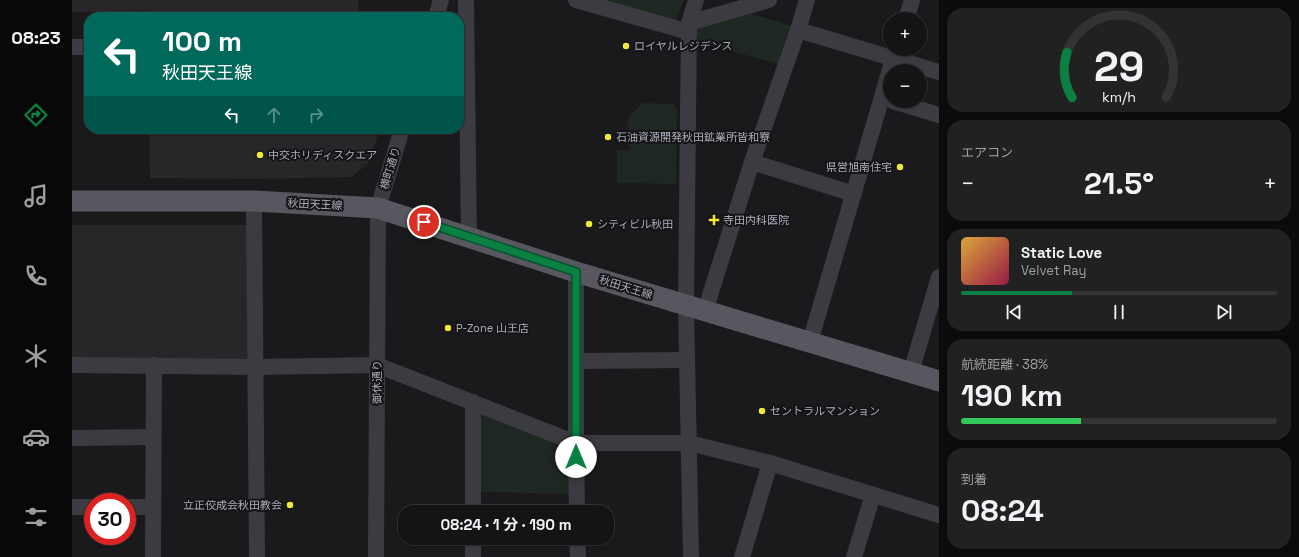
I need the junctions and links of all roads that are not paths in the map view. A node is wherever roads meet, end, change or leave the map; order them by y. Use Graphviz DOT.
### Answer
graph roads {
  1 [pos="441,0"];
  2 [pos="466,0"];
  3 [pos="576,0"];
  4 [pos="696,0"];
  5 [pos="769,0"];
  6 [pos="807,0"];
  7 [pos="912,0"];
  8 [pos="437,12"];
  9 [pos="908,12"];
  10 [pos="689,27"];
  11 [pos="798,30"];
  12 [pos="72,47"];
  13 [pos="84,47"];
  14 [pos="883,51"];
  15 [pos="900,56"];
  16 [pos="939,72"];
  17 [pos="885,108"];
  18 [pos="915,108"];
  19 [pos="939,115"];
  20 [pos="400,134"];
  21 [pos="752,162"];
  22 [pos="854,194"];
  23 [pos="72,201"];
  24 [pos="254,201"];
  25 [pos="378,208"];
  26 [pos="469,236"];
  27 [pos="576,272"];
  28 [pos="938,282"];
  29 [pos="696,309"];
  30 [pos="810,342"];
  31 [pos="688,360"];
  32 [pos="577,361"];
  33 [pos="72,365"];
  34 [pos="154,365"];
  35 [pos="377,365"];
  36 [pos="256,367"];
  37 [pos="911,372"];
  38 [pos="939,381"];
  39 [pos="473,402"];
  40 [pos="153,437"];
  41 [pos="72,438"];
  42 [pos="576,443"];
  43 [pos="689,443"];
  44 [pos="770,463"];
  45 [pos="873,495"];
  46 [pos="473,505"];
  47 [pos="577,505"];
  48 [pos="72,507"];
  49 [pos="84,507"];
  50 [pos="136,507"];
  51 [pos="152,507"];
  52 [pos="939,515"];
  53 [pos="473,545"];
  54 [pos="577,545"];
  55 [pos="153,557"];
  56 [pos="257,557"];
  57 [pos="376,557"];
  58 [pos="473,557"];
  59 [pos="578,557"];
  60 [pos="691,557"];
  61 [pos="742,557"];
  62 [pos="854,557"];
  1 -- 8 [label="street"];
  2 -- 26 [label="street"];
  3 -- 10 [label="street"];
  4 -- 10 [label="street"];
  5 -- 10 [label="street"];
  6 -- 11 [label="street"];
  7 -- 9 [label="street"];
  10 -- 29 [label="street"];
  11 -- 14 [label="street"];
  11 -- 21 [label="street"];
  12 -- 13 [label="street"];
  15 -- 16 [label="street"];
  17 -- 22 [label="street"];
  18 -- 19 [label="street"];
  20 -- 25 [label="street, 横町通り"];
  21 -- 22 [label="street"];
  21 -- 29 [label="street"];
  22 -- 30 [label="street"];
  23 -- 24 [label="main road, 秋田天王線"];
  24 -- 25 [label="main road, 秋田天王線"];
  24 -- 36 [label="street"];
  25 -- 26 [label="main road, 秋田天王線"];
  25 -- 35 [label="street, 御休通り"];
  26 -- 27 [label="main road, 秋田天王線"];
  27 -- 29 [label="main road, 秋田天王線"];
  27 -- 32 [label="street"];
  28 -- 37 [label="street"];
  29 -- 30 [label="main road, 秋田天王線"];
  29 -- 31 [label="street"];
  30 -- 37 [label="main road, 秋田天王線"];
  31 -- 32 [label="street"];
  31 -- 43 [label="street"];
  32 -- 42 [label="street"];
  33 -- 34 [label="street"];
  34 -- 36 [label="street"];
  34 -- 40 [label="street"];
  35 -- 36 [label="street"];
  35 -- 39 [label="street"];
  35 -- 57 [label="street, 御休通り"];
  36 -- 56 [label="street"];
  37 -- 38 [label="main road, 秋田天王線"];
  39 -- 42 [label="street"];
  39 -- 46 [label="street"];
  40 -- 41 [label="street"];
  40 -- 51 [label="street"];
  42 -- 43 [label="street"];
  42 -- 47 [label="street"];
  43 -- 44 [label="street"];
  43 -- 60 [label="street"];
  44 -- 45 [label="street"];
  44 -- 61 [label="street"];
  45 -- 52 [label="street"];
  45 -- 62 [label="street"];
  48 -- 49 [label="street"];
  50 -- 51 [label="street"];
  51 -- 55 [label="street"];
  53 -- 58 [label="street"];
  54 -- 59 [label="street"];
}
